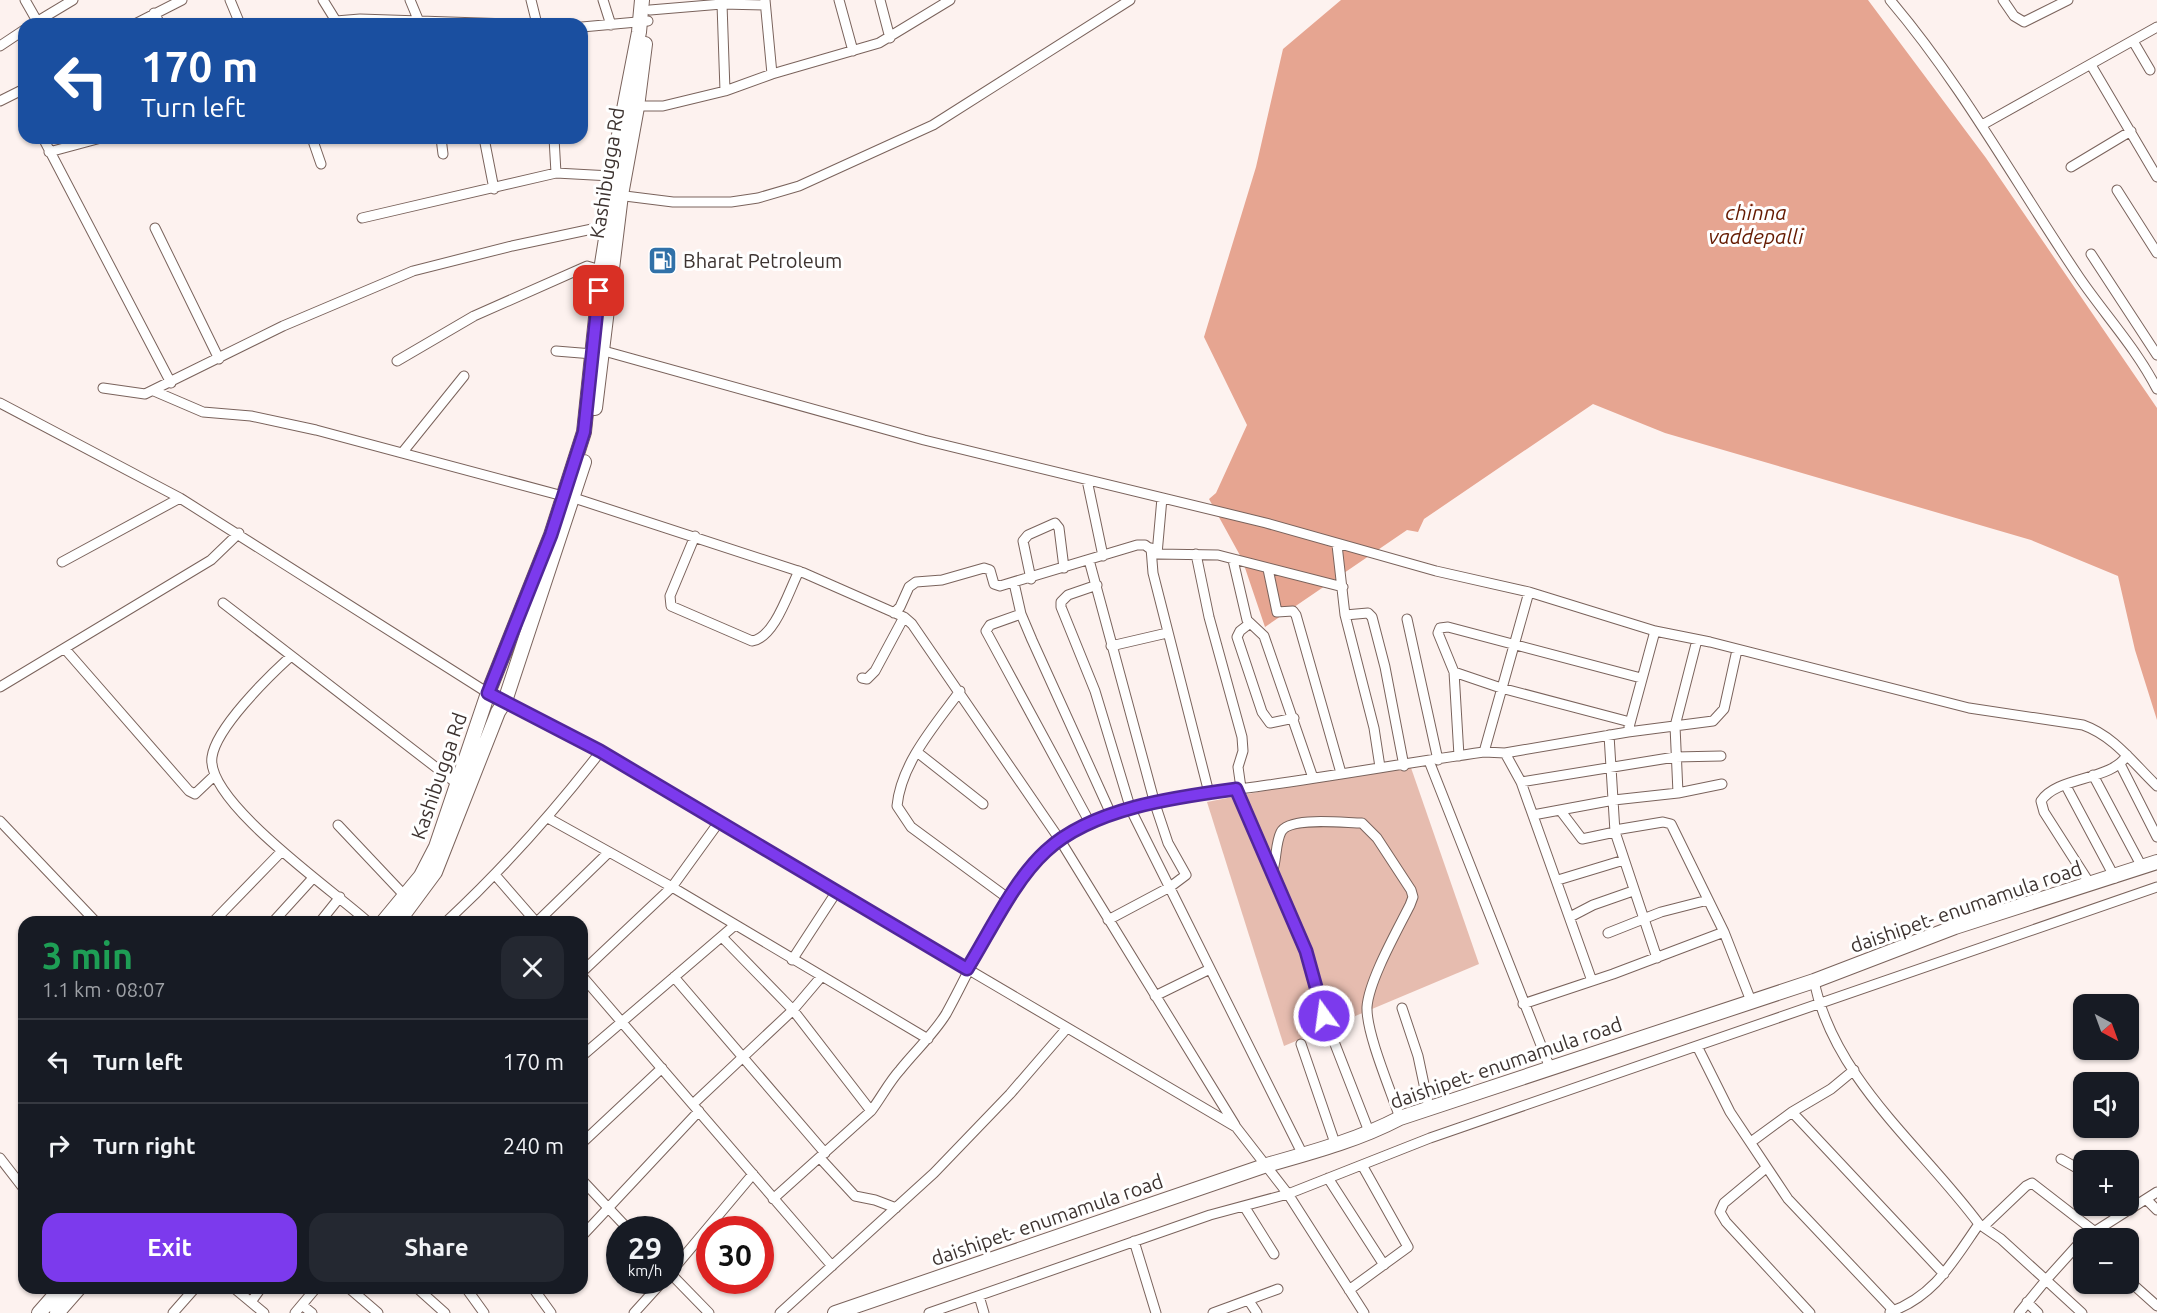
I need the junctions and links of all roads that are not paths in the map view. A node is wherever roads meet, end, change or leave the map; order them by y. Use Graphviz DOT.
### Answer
graph roads {
  1 [pos="25,0"];
  2 [pos="73,0"];
  3 [pos="182,0"];
  4 [pos="230,0"];
  5 [pos="323,0"];
  6 [pos="410,0"];
  7 [pos="531,0"];
  8 [pos="603,0"];
  9 [pos="838,0"];
  10 [pos="880,0"];
  11 [pos="950,0"];
  12 [pos="1130,0"];
  13 [pos="1890,0"];
  14 [pos="2003,0"];
  15 [pos="2068,0"];
  16 [pos="765,3"];
  17 [pos="161,4"];
  18 [pos="722,4"];
  19 [pos="646,10"];
  20 [pos="154,13"];
  21 [pos="33,18"];
  22 [pos="43,18"];
  23 [pos="145,18"];
  24 [pos="157,18"];
  25 [pos="238,18"];
  26 [pos="332,18"];
  27 [pos="418,18"];
  28 [pos="536,18"];
  29 [pos="611,25"];
  30 [pos="588,27"];
  31 [pos="2157,27"];
  32 [pos="18,34"];
  33 [pos="890,38"];
  34 [pos="2133,41"];
  35 [pos="0,46"];
  36 [pos="853,51"];
  37 [pos="2091,65"];
  38 [pos="2150,70"];
  39 [pos="772,74"];
  40 [pos="725,91"];
  41 [pos="18,93"];
  42 [pos="0,100"];
  43 [pos="631,106"];
  44 [pos="1982,125"];
  45 [pos="2131,131"];
  46 [pos="46,144"];
  47 [pos="79,144"];
  48 [pos="314,144"];
  49 [pos="442,144"];
  50 [pos="485,144"];
  51 [pos="554,144"];
  52 [pos="50,152"];
  53 [pos="443,154"];
  54 [pos="321,164"];
  55 [pos="2071,167"];
  56 [pos="556,173"];
  57 [pos="611,176"];
  58 [pos="2157,177"];
  59 [pos="494,189"];
  60 [pos="2117,190"];
  61 [pos="615,194"];
  62 [pos="362,218"];
  63 [pos="614,225"];
  64 [pos="155,228"];
  65 [pos="2157,253"];
  66 [pos="2091,254"];
  67 [pos="606,272"];
  68 [pos="556,351"];
  69 [pos="598,353"];
  70 [pos="2157,355"];
  71 [pos="219,359"];
  72 [pos="397,361"];
  73 [pos="464,376"];
  74 [pos="171,383"];
  75 [pos="103,388"];
  76 [pos="2157,389"];
  77 [pos="154,391"];
  78 [pos="0,403"];
  79 [pos="402,453"];
  80 [pos="1087,480"];
  81 [pos="568,497"];
  82 [pos="180,498"];
  83 [pos="1162,498"];
  84 [pos="239,533"];
  85 [pos="695,536"];
  86 [pos="1337,545"];
  87 [pos="1154,551"];
  88 [pos="1196,554"];
  89 [pos="1103,556"];
  90 [pos="1089,560"];
  91 [pos="1233,560"];
  92 [pos="62,562"];
  93 [pos="1064,568"];
  94 [pos="1268,569"];
  95 [pos="799,571"];
  96 [pos="1030,579"];
  97 [pos="1014,583"];
  98 [pos="1097,585"];
  99 [pos="1343,587"];
  100 [pos="1529,592"];
  101 [pos="223,603"];
  102 [pos="894,613"];
  103 [pos="1021,614"];
  104 [pos="1345,615"];
  105 [pos="904,617"];
  106 [pos="1407,619"];
  107 [pos="1249,624"];
  108 [pos="1655,631"];
  109 [pos="1167,633"];
  110 [pos="1697,639"];
  111 [pos="1515,645"];
  112 [pos="1111,646"];
  113 [pos="65,649"];
  114 [pos="1737,650"];
  115 [pos="290,657"];
  116 [pos="1454,672"];
  117 [pos="862,678"];
  118 [pos="1641,678"];
  119 [pos="0,687"];
  120 [pos="1502,688"];
  121 [pos="960,691"];
  122 [pos="488,693"];
  123 [pos="505,701"];
  124 [pos="1294,718"];
  125 [pos="1675,726"];
  126 [pos="1629,727"];
  127 [pos="1609,735"];
  128 [pos="600,751"];
  129 [pos="917,752"];
  130 [pos="1484,752"];
  131 [pos="1505,753"];
  132 [pos="2127,755"];
  133 [pos="1459,756"];
  134 [pos="1721,756"];
  135 [pos="1674,757"];
  136 [pos="1434,760"];
  137 [pos="1404,766"];
  138 [pos="1612,766"];
  139 [pos="2121,766"];
  140 [pos="1380,767"];
  141 [pos="1341,773"];
  142 [pos="215,775"];
  143 [pos="2093,775"];
  144 [pos="1313,778"];
  145 [pos="1521,782"];
  146 [pos="1722,784"];
  147 [pos="2066,786"];
  148 [pos="2157,786"];
  149 [pos="462,787"];
  150 [pos="1239,788"];
  151 [pos="1209,793"];
  152 [pos="1678,793"];
  153 [pos="1614,800"];
  154 [pos="983,804"];
  155 [pos="1155,804"];
  156 [pos="1131,810"];
  157 [pos="1560,810"];
  158 [pos="1111,814"];
  159 [pos="1533,815"];
  160 [pos="548,818"];
  161 [pos="0,821"];
  162 [pos="719,822"];
  163 [pos="1090,823"];
  164 [pos="338,825"];
  165 [pos="1615,831"];
  166 [pos="2157,837"];
  167 [pos="1060,840"];
  168 [pos="281,852"];
  169 [pos="608,853"];
  170 [pos="1624,860"];
  171 [pos="2157,862"];
  172 [pos="2142,867"];
  173 [pos="1272,873"];
  174 [pos="496,876"];
  175 [pos="313,878"];
  176 [pos="2115,878"];
  177 [pos="1558,880"];
  178 [pos="2091,884"];
  179 [pos="672,887"];
  180 [pos="1170,887"];
  181 [pos="2157,887"];
  182 [pos="837,891"];
  183 [pos="1633,891"];
  184 [pos="405,896"];
  185 [pos="340,897"];
  186 [pos="1010,899"];
  187 [pos="1708,900"];
  188 [pos="90,916"];
  189 [pos="219,916"];
  190 [pos="278,916"];
  191 [pos="325,916"];
  192 [pos="361,916"];
  193 [pos="388,916"];
  194 [pos="402,916"];
  195 [pos="453,916"];
  196 [pos="532,916"];
  197 [pos="543,916"];
  198 [pos="1570,917"];
  199 [pos="1108,920"];
  200 [pos="1643,920"];
  201 [pos="735,925"];
  202 [pos="1724,932"];
  203 [pos="1608,933"];
  204 [pos="722,937"];
  205 [pos="1657,958"];
  206 [pos="792,960"];
  207 [pos="588,968"];
  208 [pos="967,969"];
  209 [pos="1209,969"];
  210 [pos="674,977"];
  211 [pos="821,977"];
  212 [pos="588,981"];
  213 [pos="1592,981"];
  214 [pos="1814,981"];
  215 [pos="1155,996"];
  216 [pos="1751,1001"];
  217 [pos="1523,1004"];
  218 [pos="1819,1005"];
  219 [pos="1402,1008"];
  220 [pos="793,1010"];
  221 [pos="624,1021"];
  222 [pos="1067,1028"];
  223 [pos="928,1039"];
  224 [pos="1300,1044"];
  225 [pos="1697,1046"];
  226 [pos="588,1051"];
  227 [pos="741,1058"];
  228 [pos="662,1068"];
  229 [pos="1550,1068"];
  230 [pos="1854,1070"];
  231 [pos="696,1108"];
  232 [pos="1429,1108"];
  233 [pos="871,1111"];
  234 [pos="1792,1112"];
  235 [pos="1400,1118"];
  236 [pos="1236,1127"];
  237 [pos="1370,1134"];
  238 [pos="588,1137"];
  239 [pos="1751,1142"];
  240 [pos="1336,1146"];
  241 [pos="822,1155"];
  242 [pos="1303,1155"];
  243 [pos="0,1158"];
  244 [pos="2061,1159"];
  245 [pos="1266,1165"];
  246 [pos="1362,1165"];
  247 [pos="2073,1166"];
  248 [pos="1766,1168"];
  249 [pos="753,1174"];
  250 [pos="1328,1178"];
  251 [pos="18,1181"];
  252 [pos="588,1186"];
  253 [pos="2157,1192"];
  254 [pos="1288,1194"];
  255 [pos="773,1199"];
  256 [pos="2147,1200"];
  257 [pos="2139,1204"];
  258 [pos="1244,1206"];
  259 [pos="896,1208"];
  260 [pos="609,1209"];
  261 [pos="2157,1210"];
  262 [pos="616,1216"];
  263 [pos="2117,1216"];
  264 [pos="1982,1225"];
  265 [pos="2090,1228"];
  266 [pos="2099,1228"];
  267 [pos="588,1230"];
  268 [pos="1134,1241"];
  269 [pos="2073,1251"];
  270 [pos="1274,1254"];
  271 [pos="684,1257"];
  272 [pos="1384,1265"];
  273 [pos="832,1266"];
  274 [pos="1944,1274"];
  275 [pos="2046,1280"];
  276 [pos="684,1287"];
  277 [pos="1278,1289"];
  278 [pos="1349,1290"];
  279 [pos="2139,1290"];
  280 [pos="56,1294"];
  281 [pos="74,1294"];
  282 [pos="190,1294"];
  283 [pos="241,1294"];
  284 [pos="257,1294"];
  285 [pos="311,1294"];
  286 [pos="356,1294"];
  287 [pos="426,1294"];
  288 [pos="470,1294"];
  289 [pos="537,1294"];
  290 [pos="651,1294"];
  291 [pos="979,1296"];
  292 [pos="1250,1301"];
  293 [pos="251,1302"];
  294 [pos="2027,1302"];
  295 [pos="302,1305"];
  296 [pos="2157,1306"];
  297 [pos="1891,1312"];
  298 [pos="39,1313"];
  299 [pos="57,1313"];
  300 [pos="173,1313"];
  301 [pos="264,1313"];
  302 [pos="295,1313"];
  303 [pos="312,1313"];
  304 [pos="378,1313"];
  305 [pos="445,1313"];
  306 [pos="484,1313"];
  307 [pos="551,1313"];
  308 [pos="634,1313"];
  309 [pos="709,1313"];
  310 [pos="780,1313"];
  311 [pos="835,1313"];
  312 [pos="929,1313"];
  313 [pos="984,1313"];
  314 [pos="1156,1313"];
  315 [pos="1213,1313"];
  316 [pos="1257,1313"];
  317 [pos="1364,1313"];
  318 [pos="1810,1313"];
  319 [pos="2019,1313"];
  320 [pos="2038,1313"];
  321 [pos="2082,1313"];
  1 -- 21 [label="street"];
  2 -- 22 [label="street"];
  3 -- 17 [label="street"];
  4 -- 25 [label="street"];
  5 -- 26 [label="street"];
  6 -- 27 [label="street"];
  7 -- 28 [label="street"];
  8 -- 29 [label="street"];
  9 -- 36 [label="street"];
  10 -- 33 [label="street"];
  11 -- 33 [label="street"];
  12 -- 61 [label="street"];
  13 -- 44 [label="street"];
  14 -- 15 [label="street"];
  16 -- 18 [label="street"];
  16 -- 39 [label="street"];
  17 -- 20 [label="street"];
  18 -- 19 [label="street"];
  18 -- 40 [label="street"];
  19 -- 29 [label="street"];
  19 -- 43 [label="main road, Kashibugga Rd"];
  20 -- 23 [label="street"];
  20 -- 24 [label="street"];
  29 -- 30 [label="street"];
  31 -- 34 [label="street"];
  32 -- 35 [label="street"];
  33 -- 36 [label="street"];
  34 -- 37 [label="street"];
  34 -- 38 [label="street"];
  36 -- 39 [label="street"];
  37 -- 44 [label="street"];
  37 -- 45 [label="street"];
  39 -- 40 [label="street"];
  40 -- 43 [label="street"];
  41 -- 42 [label="street"];
  43 -- 57 [label="main road, Kashibugga Rd"];
  43 -- 61 [label="main road, Kashibugga Rd"];
  44 -- 76 [label="street"];
  45 -- 55 [label="street"];
  45 -- 58 [label="street"];
  46 -- 52 [label="street"];
  47 -- 52 [label="street"];
  48 -- 54 [label="street"];
  49 -- 53 [label="street"];
  50 -- 59 [label="street"];
  51 -- 56 [label="street"];
  52 -- 74 [label="street"];
  56 -- 57 [label="street"];
  56 -- 59 [label="street"];
  57 -- 61 [label="main road, Kashibugga Rd"];
  59 -- 62 [label="street"];
  60 -- 65 [label="street"];
  61 -- 63 [label="main road, Kashibugga Rd"];
  63 -- 67 [label="main road, Kashibugga Rd"];
  63 -- 71 [label="street"];
  64 -- 71 [label="street"];
  66 -- 70 [label="street"];
  67 -- 69 [label="main road, Kashibugga Rd"];
  67 -- 72 [label="street"];
  68 -- 69 [label="street"];
  69 -- 80 [label="street"];
  69 -- 81 [label="main road, Kashibugga Rd"];
  71 -- 74 [label="street"];
  73 -- 79 [label="street"];
  74 -- 77 [label="street"];
  75 -- 77 [label="street"];
  77 -- 79 [label="street"];
  78 -- 82 [label="street"];
  79 -- 81 [label="street"];
  80 -- 83 [label="street"];
  80 -- 89 [label="street"];
  81 -- 85 [label="street"];
  81 -- 122 [label="main road, Kashibugga Rd"];
  81 -- 123 [label="main road, Kashibugga Rd"];
  82 -- 84 [label="street"];
  82 -- 92 [label="street"];
  83 -- 86 [label="street"];
  83 -- 87 [label="street"];
  84 -- 113 [label="street"];
  84 -- 122 [label="street"];
  85 -- 95 [label="street"];
  85 -- 95 [label="street"];
  86 -- 99 [label="street"];
  86 -- 100 [label="street"];
  87 -- 88 [label="street"];
  87 -- 89 [label="street"];
  87 -- 109 [label="street"];
  88 -- 91 [label="street"];
  88 -- 150 [label="street"];
  89 -- 90 [label="street"];
  90 -- 93 [label="street"];
  90 -- 98 [label="street"];
  91 -- 94 [label="street"];
  91 -- 107 [label="street"];
  93 -- 96 [label="street"];
  93 -- 96 [label="street"];
  94 -- 99 [label="street"];
  94 -- 141 [label="street"];
  95 -- 102 [label="street"];
  96 -- 97 [label="street"];
  97 -- 102 [label="street"];
  97 -- 103 [label="street"];
  98 -- 112 [label="street"];
  98 -- 156 [label="street"];
  99 -- 104 [label="street"];
  100 -- 108 [label="street"];
  100 -- 111 [label="street"];
  101 -- 115 [label="street"];
  102 -- 105 [label="street"];
  103 -- 158 [label="street"];
  103 -- 163 [label="street"];
  104 -- 137 [label="street"];
  104 -- 140 [label="street"];
  105 -- 117 [label="street"];
  105 -- 121 [label="street"];
  106 -- 136 [label="street"];
  107 -- 124 [label="street"];
  107 -- 124 [label="street"];
  108 -- 110 [label="street"];
  108 -- 118 [label="street"];
  109 -- 112 [label="street"];
  109 -- 151 [label="street"];
  110 -- 114 [label="street"];
  110 -- 125 [label="street"];
  111 -- 116 [label="street"];
  111 -- 118 [label="street"];
  111 -- 120 [label="street"];
  112 -- 155 [label="street"];
  113 -- 119 [label="street"];
  113 -- 142 [label="street"];
  114 -- 125 [label="street"];
  114 -- 132 [label="street"];
  115 -- 142 [label="street"];
  115 -- 149 [label="street"];
  116 -- 120 [label="street"];
  116 -- 133 [label="street"];
  118 -- 126 [label="street"];
  120 -- 126 [label="street"];
  120 -- 130 [label="street"];
  121 -- 129 [label="street"];
  121 -- 167 [label="street"];
  122 -- 123 [label="street"];
  122 -- 149 [label="main road, Kashibugga Rd"];
  123 -- 128 [label="street"];
  123 -- 149 [label="main road, Kashibugga Rd"];
  124 -- 144 [label="street"];
  125 -- 126 [label="street"];
  125 -- 135 [label="street"];
  126 -- 127 [label="street"];
  127 -- 131 [label="street"];
  127 -- 138 [label="street"];
  128 -- 160 [label="street"];
  128 -- 162 [label="street"];
  129 -- 154 [label="street"];
  129 -- 186 [label="street"];
  130 -- 131 [label="street"];
  130 -- 133 [label="street"];
  131 -- 145 [label="street"];
  132 -- 139 [label="street"];
  132 -- 148 [label="street"];
  133 -- 136 [label="street"];
  134 -- 135 [label="street"];
  135 -- 138 [label="street"];
  135 -- 152 [label="street"];
  136 -- 137 [label="street"];
  136 -- 217 [label="street"];
  137 -- 140 [label="street"];
  138 -- 145 [label="street"];
  138 -- 153 [label="street"];
  139 -- 143 [label="street"];
  139 -- 166 [label="street"];
  140 -- 141 [label="street"];
  141 -- 144 [label="street"];
  142 -- 168 [label="street"];
  143 -- 147 [label="street"];
  143 -- 172 [label="street"];
  144 -- 150 [label="street"];
  145 -- 159 [label="street"];
  146 -- 152 [label="street"];
  147 -- 176 [label="street"];
  147 -- 178 [label="street"];
  149 -- 184 [label="main road, Kashibugga Rd"];
  149 -- 194 [label="main road, Kashibugga Rd"];
  150 -- 151 [label="street"];
  150 -- 173 [label="street"];
  151 -- 155 [label="street"];
  152 -- 153 [label="street"];
  153 -- 157 [label="street"];
  153 -- 165 [label="street"];
  155 -- 156 [label="street"];
  155 -- 180 [label="street"];
  156 -- 158 [label="street"];
  156 -- 180 [label="street"];
  157 -- 159 [label="street"];
  157 -- 165 [label="street"];
  158 -- 163 [label="street"];
  159 -- 177 [label="street"];
  160 -- 169 [label="street"];
  160 -- 174 [label="street"];
  161 -- 188 [label="street"];
  162 -- 179 [label="street"];
  162 -- 182 [label="street"];
  163 -- 167 [label="street"];
  164 -- 184 [label="street"];
  165 -- 170 [label="street"];
  165 -- 187 [label="street"];
  167 -- 186 [label="street"];
  167 -- 199 [label="street"];
  168 -- 175 [label="street"];
  168 -- 189 [label="street"];
  169 -- 179 [label="street"];
  169 -- 197 [label="street"];
  170 -- 177 [label="street"];
  170 -- 183 [label="street"];
  171 -- 172 [label="main road, daishipet- enumamula road"];
  172 -- 176 [label="main road, daishipet- enumamula road"];
  173 -- 235 [label="street"];
  173 -- 237 [label="street"];
  174 -- 195 [label="street"];
  174 -- 196 [label="street"];
  175 -- 185 [label="street"];
  175 -- 190 [label="street"];
  176 -- 178 [label="main road, daishipet- enumamula road"];
  177 -- 198 [label="street"];
  178 -- 214 [label="main road, daishipet- enumamula road"];
  179 -- 201 [label="street"];
  179 -- 207 [label="street"];
  180 -- 199 [label="street"];
  180 -- 209 [label="street"];
  181 -- 218 [label="street"];
  182 -- 206 [label="street"];
  182 -- 208 [label="street"];
  183 -- 198 [label="street"];
  183 -- 200 [label="street"];
  184 -- 193 [label="main road, Kashibugga Rd"];
  185 -- 191 [label="street"];
  185 -- 192 [label="street"];
  186 -- 208 [label="street"];
  187 -- 200 [label="street"];
  187 -- 202 [label="street"];
  198 -- 213 [label="street"];
  199 -- 215 [label="street"];
  200 -- 203 [label="street"];
  200 -- 205 [label="street"];
  201 -- 204 [label="street"];
  201 -- 206 [label="street"];
  202 -- 205 [label="street"];
  202 -- 216 [label="street"];
  204 -- 210 [label="street"];
  204 -- 220 [label="street"];
  205 -- 213 [label="street"];
  206 -- 211 [label="street"];
  208 -- 222 [label="street"];
  208 -- 223 [label="street"];
  209 -- 215 [label="street"];
  209 -- 242 [label="street"];
  210 -- 221 [label="street"];
  210 -- 227 [label="street"];
  211 -- 220 [label="street"];
  211 -- 223 [label="street"];
  212 -- 221 [label="street"];
  213 -- 217 [label="street"];
  214 -- 216 [label="main road, daishipet- enumamula road"];
  214 -- 218 [label="street"];
  215 -- 236 [label="street"];
  216 -- 229 [label="main road, daishipet- enumamula road"];
  217 -- 229 [label="street"];
  218 -- 225 [label="street"];
  218 -- 230 [label="street"];
  219 -- 232 [label="street"];
  220 -- 227 [label="street"];
  220 -- 233 [label="street"];
  221 -- 226 [label="street"];
  221 -- 228 [label="street"];
  222 -- 236 [label="street"];
  222 -- 259 [label="street"];
  223 -- 233 [label="street"];
  224 -- 240 [label="street"];
  225 -- 239 [label="street"];
  225 -- 246 [label="street"];
  227 -- 231 [label="street"];
  227 -- 241 [label="street"];
  228 -- 231 [label="street"];
  228 -- 238 [label="street"];
  229 -- 232 [label="main road, daishipet- enumamula road"];
  230 -- 234 [label="street"];
  230 -- 264 [label="street"];
  231 -- 249 [label="street"];
  231 -- 260 [label="street"];
  232 -- 235 [label="main road, daishipet- enumamula road"];
  233 -- 241 [label="street"];
  234 -- 239 [label="street"];
  234 -- 274 [label="street"];
  235 -- 237 [label="main road, daishipet- enumamula road"];
  236 -- 245 [label="street"];
  237 -- 240 [label="main road, daishipet- enumamula road"];
  239 -- 248 [label="street"];
  240 -- 242 [label="main road, daishipet- enumamula road"];
  241 -- 255 [label="street"];
  241 -- 259 [label="street"];
  242 -- 245 [label="main road, daishipet- enumamula road"];
  243 -- 251 [label="street"];
  244 -- 247 [label="street"];
  245 -- 254 [label="street"];
  245 -- 311 [label="main road, daishipet- enumamula road"];
  246 -- 250 [label="street"];
  246 -- 272 [label="street"];
  248 -- 297 [label="street"];
  248 -- 318 [label="street"];
  249 -- 255 [label="street"];
  249 -- 271 [label="street"];
  250 -- 254 [label="street"];
  250 -- 272 [label="street"];
  252 -- 260 [label="street"];
  253 -- 256 [label="street"];
  254 -- 258 [label="street"];
  254 -- 278 [label="street"];
  255 -- 273 [label="street"];
  256 -- 257 [label="street"];
  256 -- 261 [label="street"];
  258 -- 268 [label="street"];
  258 -- 270 [label="street"];
  259 -- 273 [label="street"];
  260 -- 262 [label="street"];
  260 -- 267 [label="street"];
  263 -- 266 [label="street"];
  264 -- 265 [label="street"];
  264 -- 274 [label="street"];
  264 -- 275 [label="street"];
  268 -- 291 [label="street"];
  268 -- 314 [label="street"];
  269 -- 275 [label="street"];
  272 -- 278 [label="street"];
  273 -- 310 [label="street"];
  274 -- 297 [label="street"];
  275 -- 294 [label="street"];
  275 -- 321 [label="street"];
  276 -- 309 [label="street"];
  277 -- 292 [label="street"];
  278 -- 317 [label="street"];
  279 -- 296 [label="street"];
  280 -- 298 [label="main road"];
  281 -- 299 [label="main road"];
  282 -- 300 [label="street"];
  283 -- 293 [label="street"];
  284 -- 293 [label="street"];
  285 -- 295 [label="street"];
  286 -- 304 [label="street"];
  287 -- 305 [label="street"];
  288 -- 306 [label="street"];
  289 -- 307 [label="street"];
  290 -- 308 [label="street"];
  291 -- 312 [label="street"];
  291 -- 313 [label="street"];
  292 -- 315 [label="street"];
  292 -- 316 [label="street"];
  293 -- 301 [label="street"];
  294 -- 319 [label="street"];
  294 -- 320 [label="street"];
  295 -- 302 [label="street"];
  295 -- 303 [label="street"];
}
